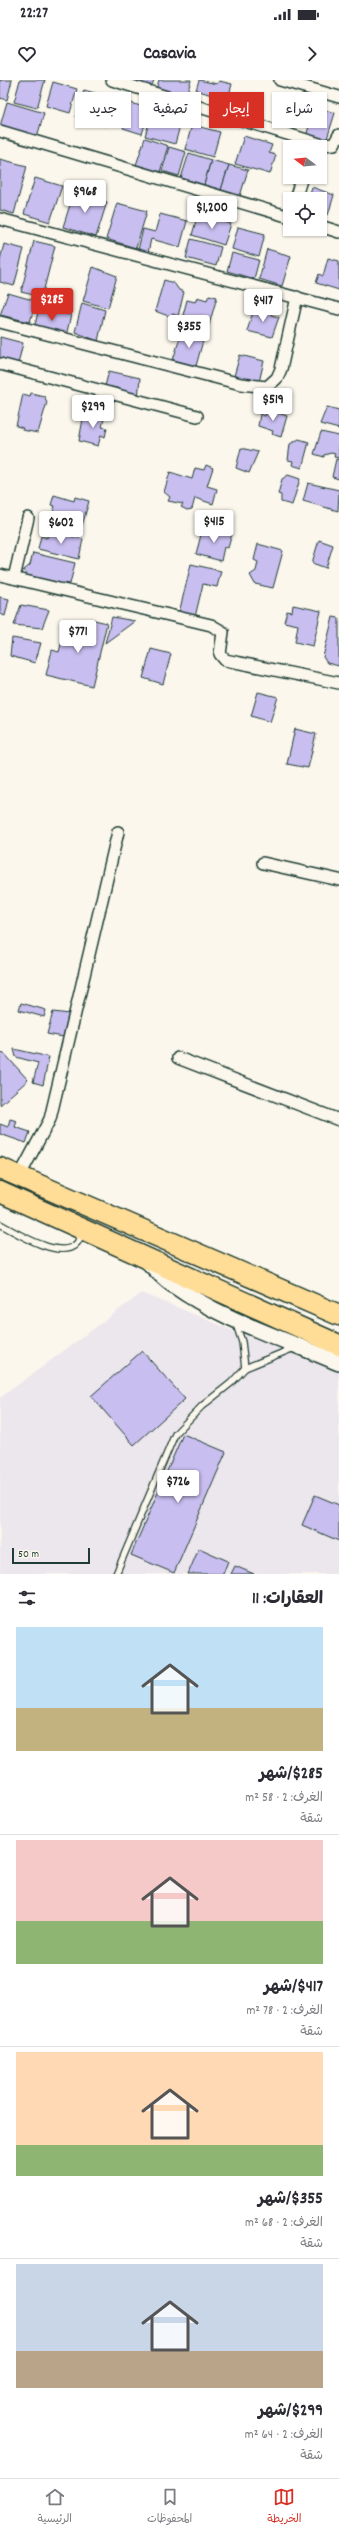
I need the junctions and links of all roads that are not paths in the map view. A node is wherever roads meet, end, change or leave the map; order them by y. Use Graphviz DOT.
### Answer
graph roads {
  1 [pos="112,80"];
  2 [pos="280,80"];
  3 [pos="339,97"];
  4 [pos="0,131"];
  5 [pos="339,135"];
  6 [pos="297,140"];
  7 [pos="327,145"];
  8 [pos="283,215"];
  9 [pos="0,219"];
  10 [pos="327,228"];
  11 [pos="339,232"];
  12 [pos="297,297"];
  13 [pos="339,309"];
  14 [pos="0,322"];
  15 [pos="0,364"];
  16 [pos="197,416"];
  17 [pos="28,518"];
  18 [pos="0,575"];
  19 [pos="14,578"];
  20 [pos="339,684"];
  21 [pos="118,832"];
  22 [pos="262,862"];
  23 [pos="339,880"];
  24 [pos="178,1058"];
  25 [pos="339,1120"];
  26 [pos="0,1168"];
  27 [pos="19,1177"];
  28 [pos="0,1192"];
  29 [pos="0,1224"];
  30 [pos="82,1229"];
  31 [pos="138,1253"];
  32 [pos="339,1315"];
  33 [pos="232,1318"];
  34 [pos="339,1345"];
  35 [pos="300,1346"];
  36 [pos="339,1363"];
  37 [pos="245,1368"];
  38 [pos="116,1574"];
  1 -- 6 [label="street"];
  2 -- 3 [label="street"];
  4 -- 8 [label="street"];
  5 -- 7 [label="street"];
  9 -- 12 [label="street"];
  10 -- 11 [label="street"];
  12 -- 13 [label="street"];
  12 -- 14 [label="street"];
  15 -- 16 [label="street"];
  17 -- 19 [label="street"];
  18 -- 19 [label="street"];
  19 -- 20 [label="street"];
  21 -- 27 [label="street"];
  22 -- 23 [label="street"];
  24 -- 25 [label="street"];
  26 -- 27 [label="highway"];
  27 -- 32 [label="highway"];
  28 -- 30 [label="highway"];
  29 -- 30 [label="lane"];
  30 -- 31 [label="highway"];
  31 -- 33 [label="street"];
  31 -- 34 [label="highway"];
  33 -- 35 [label="street"];
  33 -- 37 [label="lane"];
  35 -- 36 [label="street"];
  35 -- 37 [label="lane"];
  37 -- 38 [label="lane"];
}
